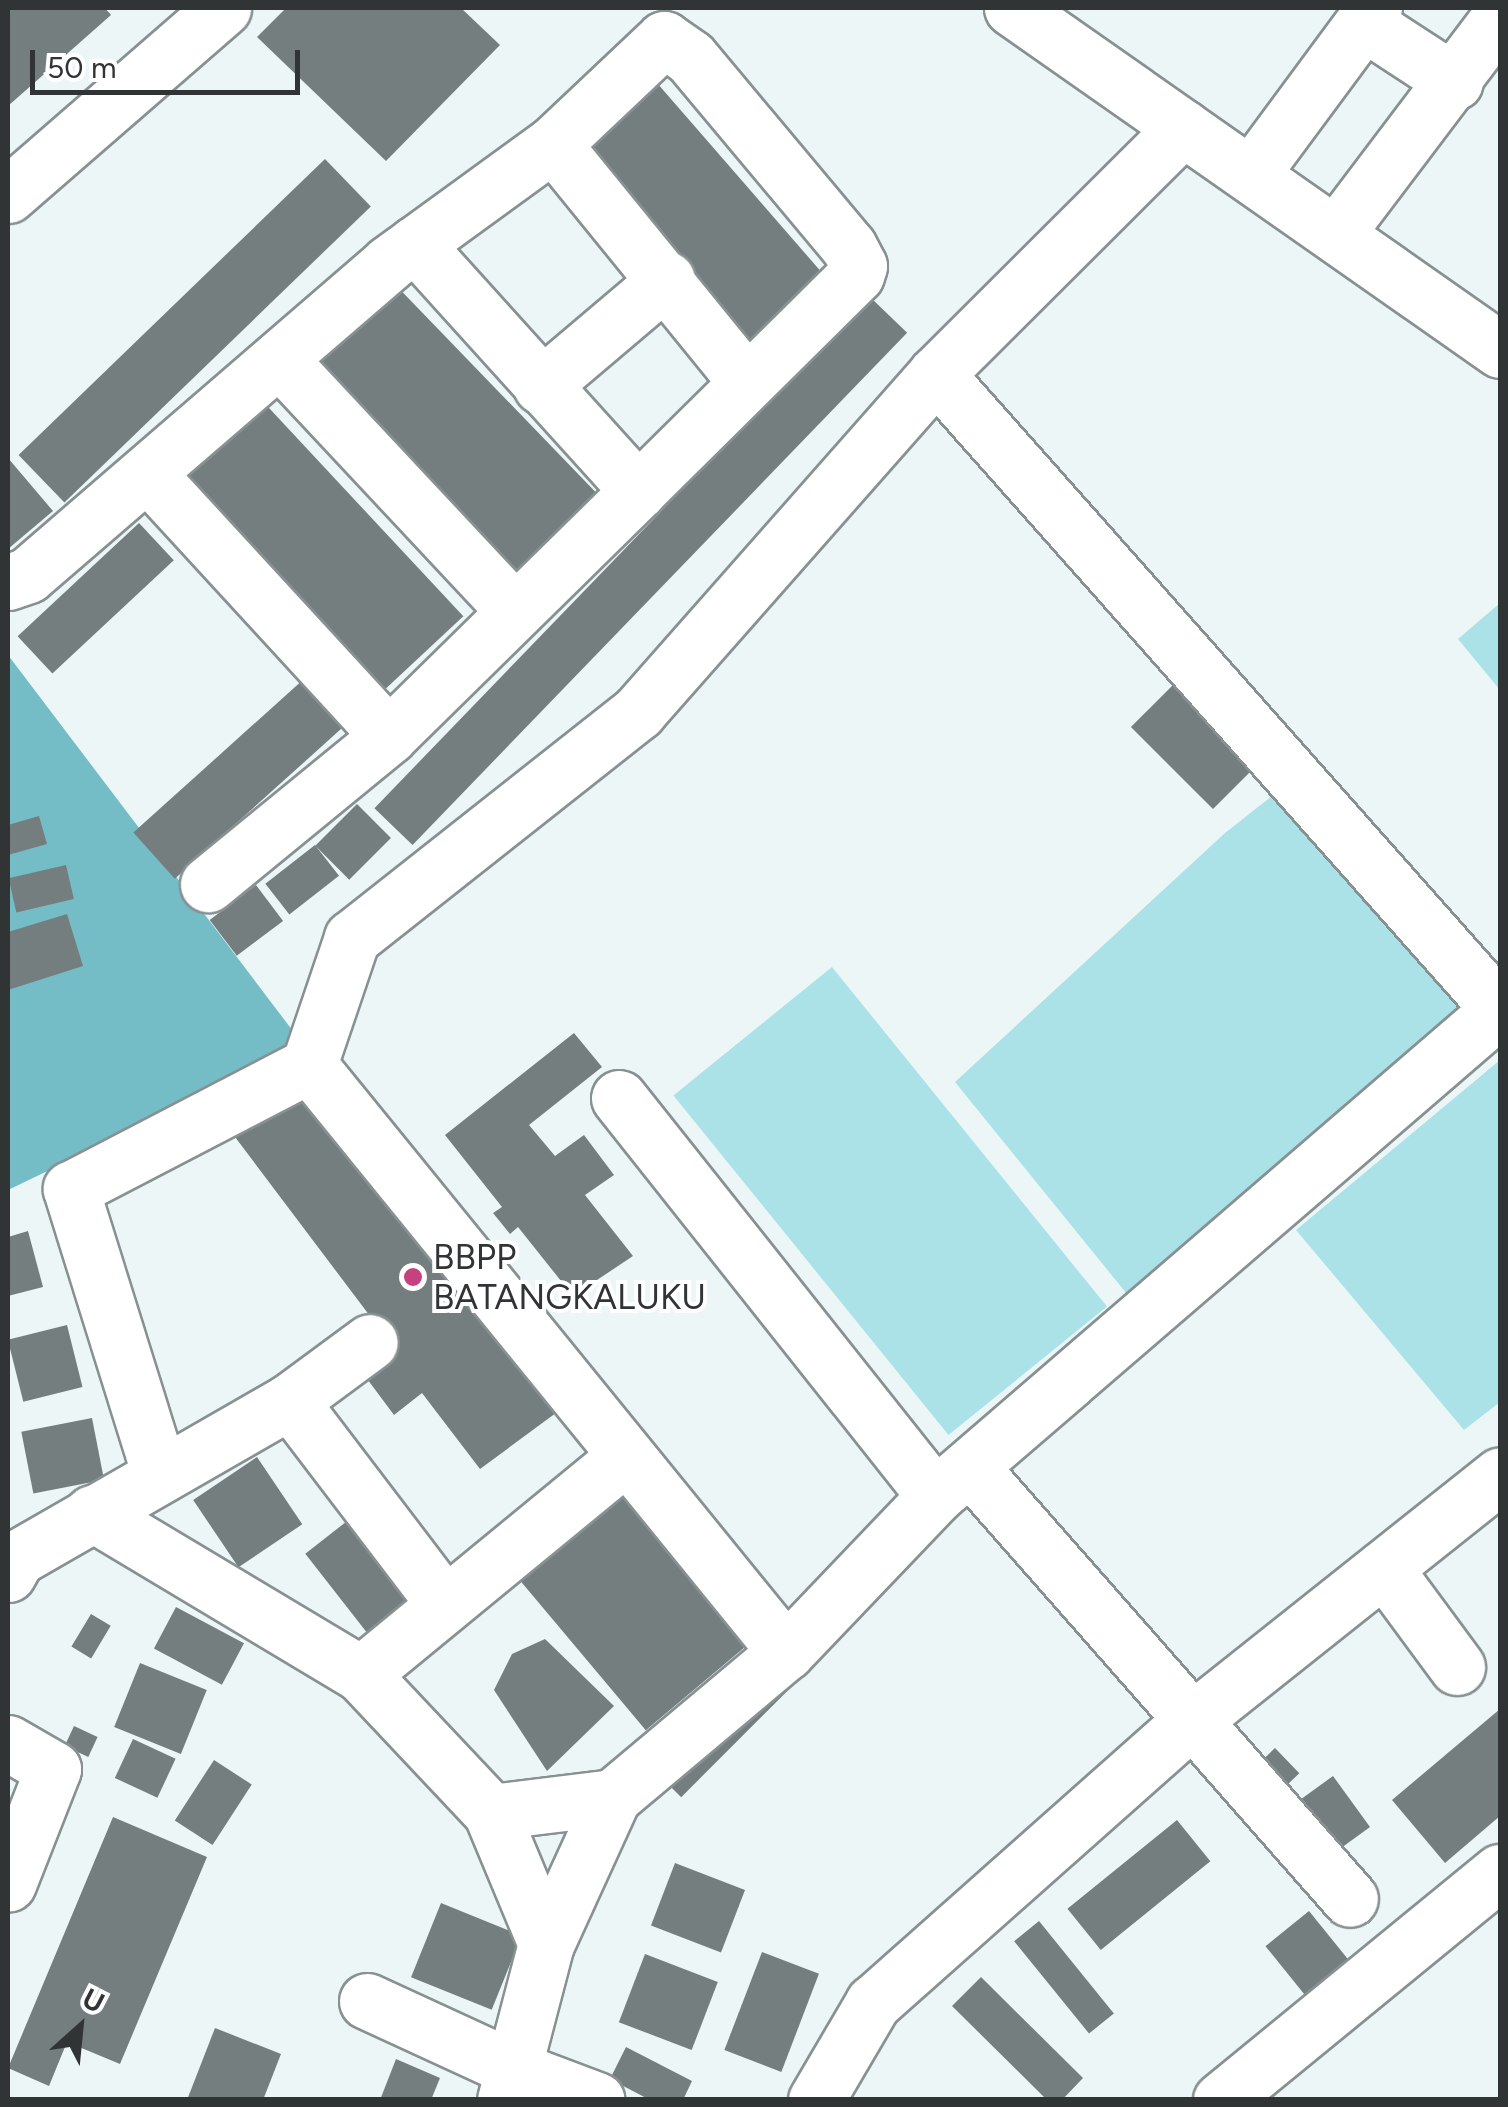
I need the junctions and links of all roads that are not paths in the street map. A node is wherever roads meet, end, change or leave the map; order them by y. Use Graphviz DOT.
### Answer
graph roads {
  1 [pos="223,8"];
  2 [pos="1012,8"];
  3 [pos="1370,16"];
  4 [pos="1500,17"];
  5 [pos="1456,82"];
  6 [pos="1183,128"];
  7 [pos="553,144"];
  8 [pos="1252,173"];
  9 [pos="8,195"];
  10 [pos="1338,231"];
  11 [pos="415,244"];
  12 [pos="667,279"];
  13 [pos="1500,350"];
  14 [pos="279,359"];
  15 [pos="936,374"];
  16 [pos="745,380"];
  17 [pos="541,386"];
  18 [pos="148,473"];
  19 [pos="638,492"];
  20 [pos="8,582"];
  21 [pos="514,610"];
  22 [pos="388,736"];
  23 [pos="208,884"];
  24 [pos="1500,1009"];
  25 [pos="309,1064"];
  26 [pos="619,1098"];
  27 [pos="370,1342"];
  28 [pos="290,1401"];
  29 [pos="626,1456"];
  30 [pos="160,1475"];
  31 [pos="1500,1475"];
  32 [pos="952,1482"];
  33 [pos="92,1512"];
  34 [pos="11,1558"];
  35 [pos="1384,1568"];
  36 [pos="444,1603"];
  37 [pos="786,1652"];
  38 [pos="1457,1667"];
  39 [pos="361,1674"];
  40 [pos="1190,1722"];
  41 [pos="8,1743"];
  42 [pos="613,1798"];
  43 [pos="491,1812"];
  44 [pos="1500,1872"];
  45 [pos="8,1884"];
  46 [pos="1350,1899"];
  47 [pos="546,1944"];
  48 [pos="366,2001"];
  49 [pos="511,2085"];
  50 [pos="598,2100"];
  51 [pos="816,2100"];
  52 [pos="1221,2100"];
  1 -- 9 [label="street"];
  2 -- 6 [label="street"];
  3 -- 5 [label="street"];
  3 -- 8 [label="street"];
  4 -- 5 [label="street"];
  5 -- 10 [label="street"];
  6 -- 8 [label="street"];
  6 -- 15 [label="street"];
  7 -- 11 [label="street"];
  7 -- 12 [label="street"];
  7 -- 16 [label="street"];
  8 -- 10 [label="street"];
  10 -- 13 [label="street"];
  11 -- 14 [label="street"];
  11 -- 17 [label="street"];
  12 -- 16 [label="street"];
  12 -- 17 [label="street"];
  14 -- 18 [label="street"];
  14 -- 21 [label="street"];
  15 -- 24 [label="street"];
  15 -- 25 [label="street"];
  16 -- 19 [label="street"];
  17 -- 19 [label="street"];
  18 -- 20 [label="street"];
  18 -- 22 [label="street"];
  19 -- 21 [label="street"];
  21 -- 22 [label="street"];
  22 -- 23 [label="street"];
  24 -- 32 [label="street"];
  25 -- 29 [label="street"];
  25 -- 30 [label="street"];
  26 -- 32 [label="street"];
  27 -- 28 [label="street"];
  28 -- 30 [label="street"];
  28 -- 36 [label="street"];
  29 -- 36 [label="street"];
  29 -- 37 [label="street"];
  30 -- 33 [label="street"];
  31 -- 35 [label="street"];
  32 -- 37 [label="street"];
  32 -- 40 [label="street"];
  33 -- 34 [label="street"];
  33 -- 39 [label="street"];
  35 -- 38 [label="street"];
  35 -- 40 [label="street"];
  36 -- 39 [label="street"];
  37 -- 42 [label="street"];
  39 -- 43 [label="street"];
  40 -- 46 [label="street"];
  40 -- 51 [label="street"];
  41 -- 45 [label="street"];
  42 -- 43 [label="street"];
  42 -- 47 [label="street"];
  43 -- 47 [label="street"];
  44 -- 52 [label="street"];
  47 -- 49 [label="street"];
  48 -- 49 [label="street"];
  49 -- 50 [label="street"];
}
